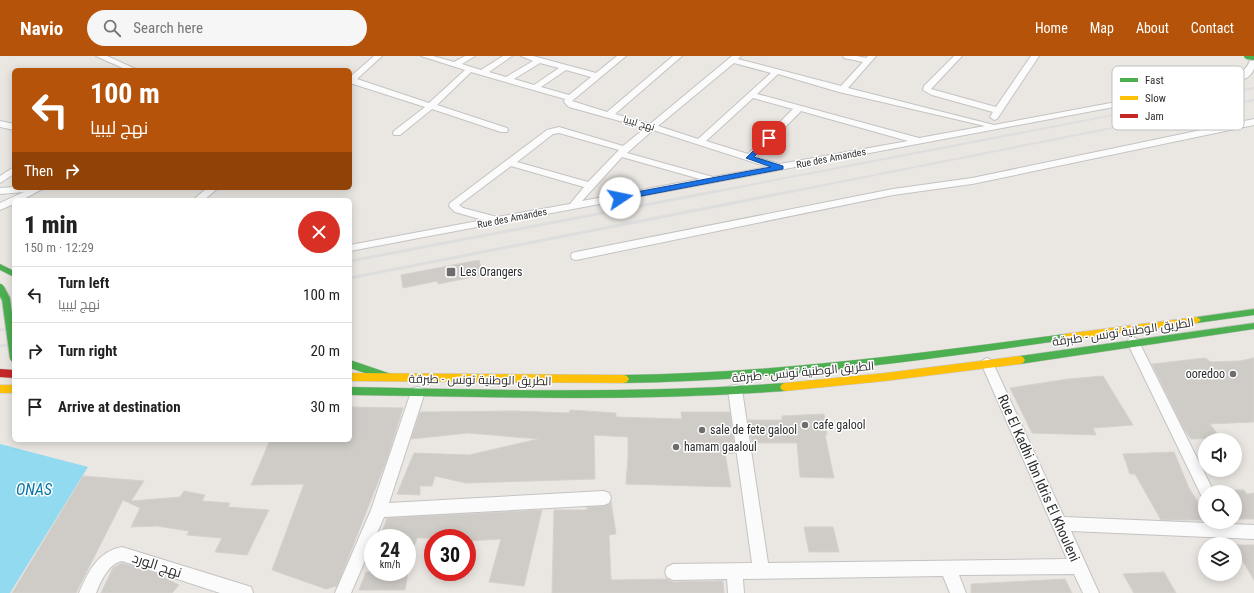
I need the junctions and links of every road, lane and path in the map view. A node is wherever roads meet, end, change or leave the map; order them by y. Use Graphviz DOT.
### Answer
graph roads {
  1 [pos="100,56"];
  2 [pos="378,56"];
  3 [pos="471,56"];
  4 [pos="508,56"];
  5 [pos="525,56"];
  6 [pos="622,56"];
  7 [pos="677,56"];
  8 [pos="847,56"];
  9 [pos="958,56"];
  10 [pos="1035,56"];
  11 [pos="1247,56"];
  12 [pos="430,57"];
  13 [pos="734,58"];
  14 [pos="870,58"];
  15 [pos="1254,58"];
  16 [pos="539,60"];
  17 [pos="455,65"];
  18 [pos="565,67"];
  19 [pos="129,68"];
  20 [pos="470,69"];
  21 [pos="482,72"];
  22 [pos="776,72"];
  23 [pos="597,76"];
  24 [pos="1244,76"];
  25 [pos="352,79"];
  26 [pos="352,80"];
  27 [pos="507,80"];
  28 [pos="536,88"];
  29 [pos="842,90"];
  30 [pos="751,95"];
  31 [pos="570,98"];
  32 [pos="1112,105"];
  33 [pos="431,106"];
  34 [pos="799,108"];
  35 [pos="997,110"];
  36 [pos="609,115"];
  37 [pos="1254,122"];
  38 [pos="1244,124"];
  39 [pos="652,127"];
  40 [pos="989,127"];
  41 [pos="504,130"];
  42 [pos="1216,130"];
  43 [pos="397,133"];
  44 [pos="920,141"];
  45 [pos="700,142"];
  46 [pos="623,151"];
  47 [pos="750,158"];
  48 [pos="510,163"];
  49 [pos="780,168"];
  50 [pos="12,171"];
  51 [pos="0,180"];
  52 [pos="714,180"];
  53 [pos="590,186"];
  54 [pos="12,190"];
  55 [pos="35,190"];
  56 [pos="210,190"];
  57 [pos="0,191"];
  58 [pos="18,198"];
  59 [pos="200,198"];
  60 [pos="12,201"];
  61 [pos="573,206"];
  62 [pos="0,207"];
  63 [pos="496,221"];
  64 [pos="352,248"];
  65 [pos="576,256"];
  66 [pos="0,267"];
  67 [pos="12,273"];
  68 [pos="0,288"];
  69 [pos="12,309"];
  70 [pos="0,312"];
  71 [pos="1254,312"];
  72 [pos="1254,326"];
  73 [pos="1134,342"];
  74 [pos="12,343"];
  75 [pos="987,363"];
  76 [pos="352,365"];
  77 [pos="0,374"];
  78 [pos="12,374"];
  79 [pos="352,377"];
  80 [pos="388,377"];
  81 [pos="0,389"];
  82 [pos="12,389"];
  83 [pos="735,390"];
  84 [pos="352,392"];
  85 [pos="418,392"];
  86 [pos="1204,485"];
  87 [pos="604,498"];
  88 [pos="379,510"];
  89 [pos="1060,524"];
  90 [pos="1198,527"];
  91 [pos="1237,529"];
  92 [pos="1254,532"];
  93 [pos="1079,566"];
  94 [pos="948,567"];
  95 [pos="761,571"];
  96 [pos="673,572"];
  97 [pos="734,572"];
  98 [pos="87,593"];
  99 [pos="245,593"];
  100 [pos="343,593"];
  101 [pos="736,593"];
  102 [pos="958,593"];
  103 [pos="1091,593"];
  1 -- 19 [label="street"];
  2 -- 25 [label="street"];
  3 -- 17 [label="street"];
  4 -- 21 [label="street"];
  5 -- 16 [label="street"];
  6 -- 23 [label="street"];
  7 -- 36 [label="street"];
  8 -- 14 [label="street"];
  9 -- 35 [label="street"];
  10 -- 35 [label="street"];
  11 -- 15 [label="main road, bridge"];
  12 -- 17 [label="street"];
  13 -- 22 [label="street"];
  13 -- 39 [label="street"];
  14 -- 29 [label="street"];
  15 -- 24 [label="street, Rue des Amandes"];
  16 -- 18 [label="street"];
  16 -- 27 [label="street"];
  17 -- 20 [label="street"];
  18 -- 23 [label="street"];
  18 -- 28 [label="street"];
  20 -- 21 [label="street"];
  20 -- 33 [label="street"];
  21 -- 27 [label="street"];
  22 -- 29 [label="street"];
  22 -- 30 [label="street"];
  23 -- 31 [label="street"];
  26 -- 33 [label="street"];
  27 -- 28 [label="street"];
  28 -- 31 [label="street"];
  29 -- 40 [label="street"];
  30 -- 34 [label="street"];
  30 -- 45 [label="street"];
  31 -- 36 [label="street, نهج ليبيا"];
  32 -- 40 [label="street, Rue des Amandes"];
  33 -- 41 [label="street"];
  33 -- 43 [label="street"];
  34 -- 44 [label="street"];
  34 -- 47 [label="street"];
  35 -- 40 [label="street"];
  36 -- 39 [label="street, نهج ليبيا"];
  37 -- 38 [label="street"];
  39 -- 45 [label="street, نهج ليبيا"];
  39 -- 46 [label="street"];
  40 -- 44 [label="street, Rue des Amandes"];
  42 -- 65 [label="street"];
  44 -- 49 [label="street, Rue des Amandes"];
  45 -- 47 [label="street, نهج ليبيا"];
  46 -- 48 [label="street"];
  46 -- 52 [label="street"];
  46 -- 53 [label="street"];
  47 -- 49 [label="street, نهج ليبيا"];
  48 -- 53 [label="street"];
  48 -- 63 [label="street"];
  49 -- 52 [label="street, Rue des Amandes"];
  50 -- 51 [label="street"];
  52 -- 61 [label="street, Rue des Amandes"];
  53 -- 61 [label="street"];
  54 -- 57 [label="street"];
  55 -- 58 [label="street"];
  56 -- 59 [label="street"];
  60 -- 62 [label="street"];
  61 -- 63 [label="street, Rue des Amandes"];
  63 -- 64 [label="street, Rue des Amandes"];
  66 -- 67 [label="main road"];
  68 -- 74 [label="main road, bridge"];
  69 -- 70 [label="street"];
  71 -- 80 [label="main road, الطريق الوطنية تونس - طبرقة"];
  72 -- 73 [label="main road, الطريق الوطنية تونس - طبرقة"];
  73 -- 75 [label="main road, الطريق الوطنية تونس - طبرقة"];
  73 -- 86 [label="street"];
  75 -- 83 [label="main road, الطريق الوطنية تونس - طبرقة"];
  75 -- 89 [label="street, Rue El Kadhi Ibn Idris El Khouleni"];
  76 -- 80 [label="main road"];
  77 -- 78 [label="main road"];
  79 -- 80 [label="main road, الطريق الوطنية تونس - طبرقة"];
  81 -- 82 [label="main road"];
  83 -- 85 [label="main road, الطريق الوطنية تونس - طبرقة"];
  83 -- 95 [label="street"];
  84 -- 85 [label="main road, الطريق الوطنية تونس - طبرقة"];
  85 -- 88 [label="street"];
  87 -- 88 [label="street"];
  88 -- 100 [label="street"];
  89 -- 90 [label="street"];
  89 -- 93 [label="street, Rue El Kadhi Ibn Idris El Khouleni"];
  91 -- 92 [label="street"];
  93 -- 94 [label="street"];
  93 -- 103 [label="street, Rue El Kadhi Ibn Idris El Khouleni"];
  94 -- 95 [label="street"];
  94 -- 102 [label="street"];
  95 -- 97 [label="street"];
  96 -- 97 [label="street"];
  97 -- 101 [label="street"];
  98 -- 99 [label="street, نهج الورد"];
}
